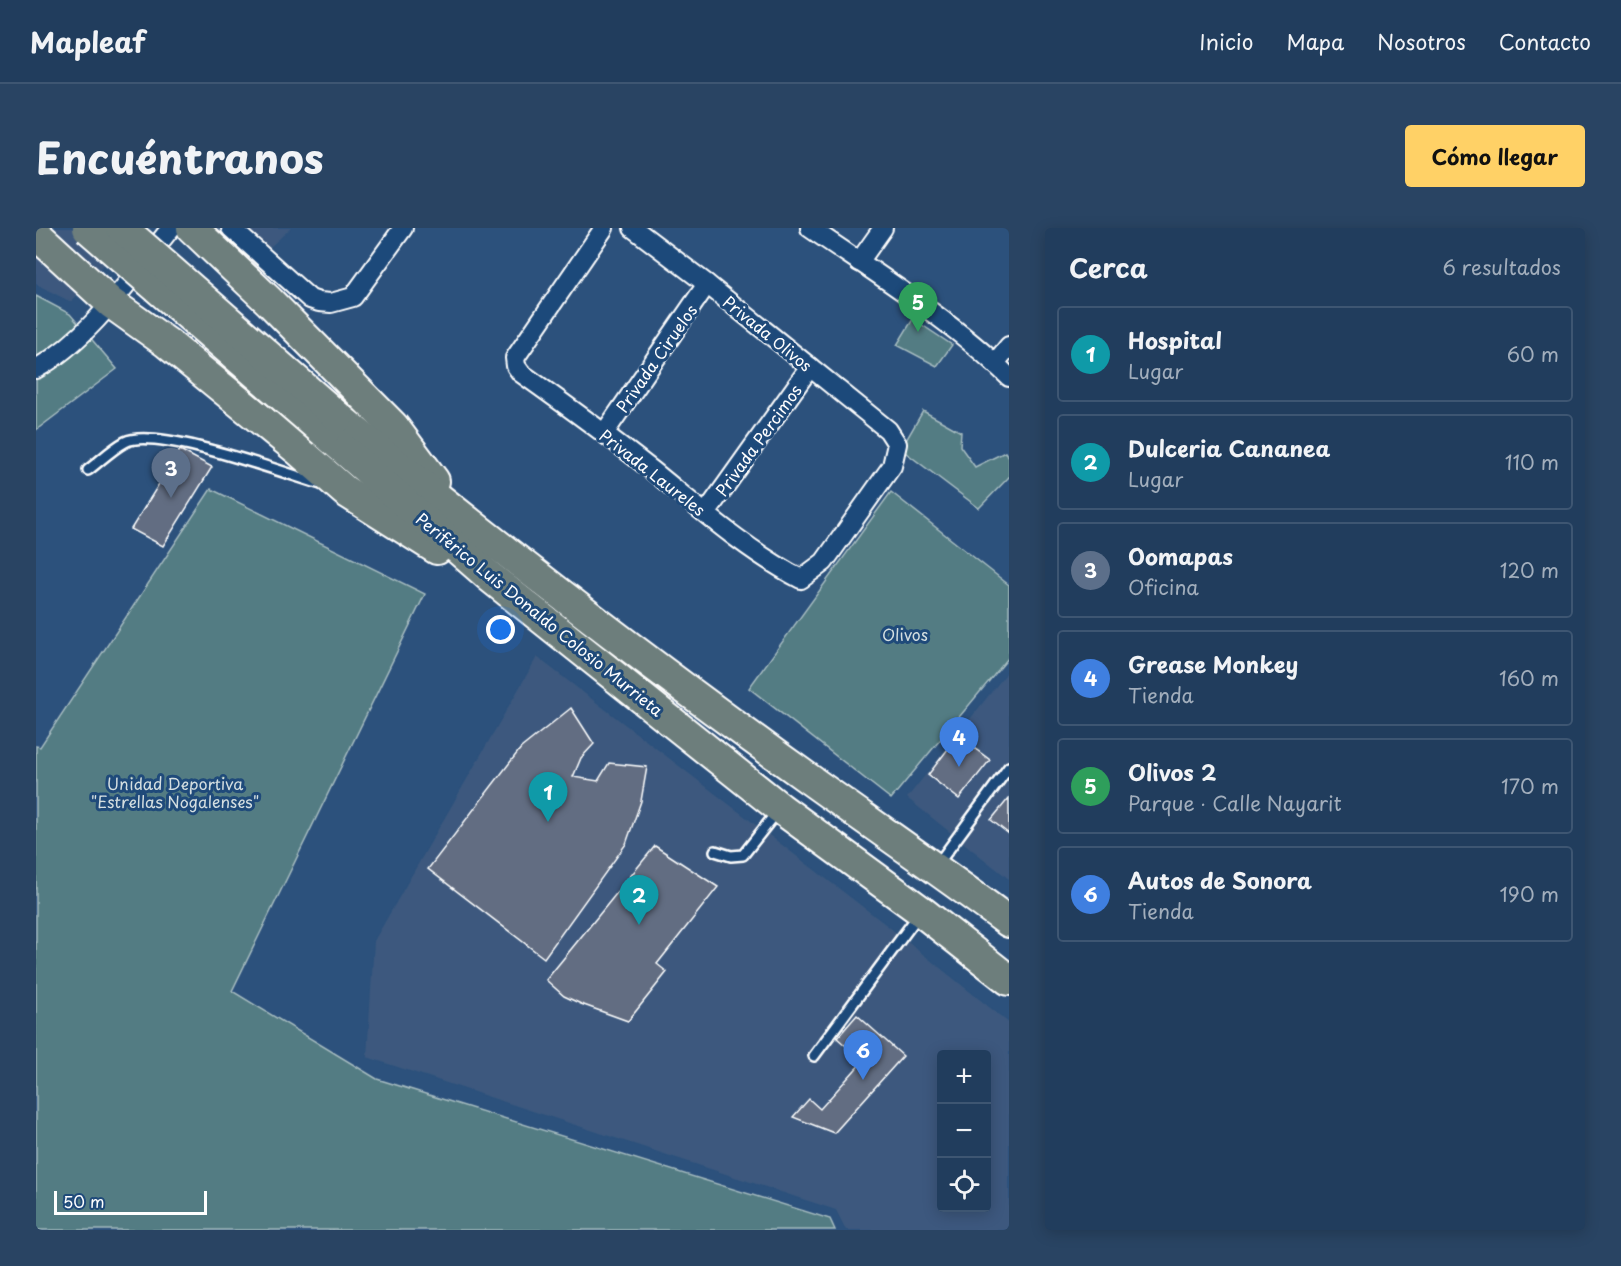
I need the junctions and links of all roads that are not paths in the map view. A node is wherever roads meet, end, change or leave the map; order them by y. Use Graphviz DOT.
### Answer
graph roads {
  1 [pos="88,228"];
  2 [pos="122,228"];
  3 [pos="171,228"];
  4 [pos="192,228"];
  5 [pos="231,228"];
  6 [pos="403,228"];
  7 [pos="604,228"];
  8 [pos="633,228"];
  9 [pos="810,228"];
  10 [pos="883,228"];
  11 [pos="36,234"];
  12 [pos="859,262"];
  13 [pos="707,284"];
  14 [pos="111,303"];
  15 [pos="1009,346"];
  16 [pos="995,363"];
  17 [pos="810,367"];
  18 [pos="36,369"];
  19 [pos="1009,377"];
  20 [pos="331,424"];
  21 [pos="605,432"];
  22 [pos="88,470"];
  23 [pos="345,491"];
  24 [pos="705,513"];
  25 [pos="463,519"];
  26 [pos="490,578"];
  27 [pos="801,579"];
  28 [pos="1009,767"];
  29 [pos="780,808"];
  30 [pos="715,851"];
  31 [pos="935,867"];
  32 [pos="921,911"];
  33 [pos="1009,922"];
  34 [pos="1009,981"];
  35 [pos="814,1056"];
  1 -- 20 [label="main road, Periférico Luis Donaldo Colosio Murrieta, bridge"];
  2 -- 20 [label="main road, Periférico Luis Donaldo Colosio Murrieta, bridge"];
  3 -- 14 [label="street"];
  4 -- 25 [label="main road"];
  5 -- 6 [label="street"];
  7 -- 21 [label="street, Privada Laureles"];
  8 -- 13 [label="street, Privada Olivos"];
  9 -- 12 [label="street"];
  10 -- 12 [label="street"];
  11 -- 14 [label="main road"];
  12 -- 16 [label="street"];
  13 -- 17 [label="street, Privada Olivos"];
  13 -- 21 [label="street, Privada Ciruelos"];
  14 -- 18 [label="street"];
  14 -- 23 [label="main road"];
  15 -- 16 [label="street"];
  16 -- 19 [label="street"];
  17 -- 24 [label="street, Privada Percimos"];
  17 -- 27 [label="street, Privada Olivos"];
  20 -- 25 [label="main road, Periférico Luis Donaldo Colosio Murrieta"];
  20 -- 26 [label="main road, Periférico Luis Donaldo Colosio Murrieta"];
  21 -- 24 [label="street, Privada Laureles"];
  22 -- 23 [label="lane"];
  23 -- 26 [label="main road"];
  24 -- 27 [label="street, Privada Laureles"];
  25 -- 31 [label="main road, Periférico Luis Donaldo Colosio Murrieta"];
  26 -- 29 [label="main road, Periférico Luis Donaldo Colosio Murrieta"];
  28 -- 31 [label="lane"];
  29 -- 30 [label="lane"];
  29 -- 32 [label="main road, Periférico Luis Donaldo Colosio Murrieta"];
  31 -- 33 [label="main road, Periférico Luis Donaldo Colosio Murrieta"];
  32 -- 34 [label="main road, Periférico Luis Donaldo Colosio Murrieta"];
  32 -- 35 [label="lane"];
}
